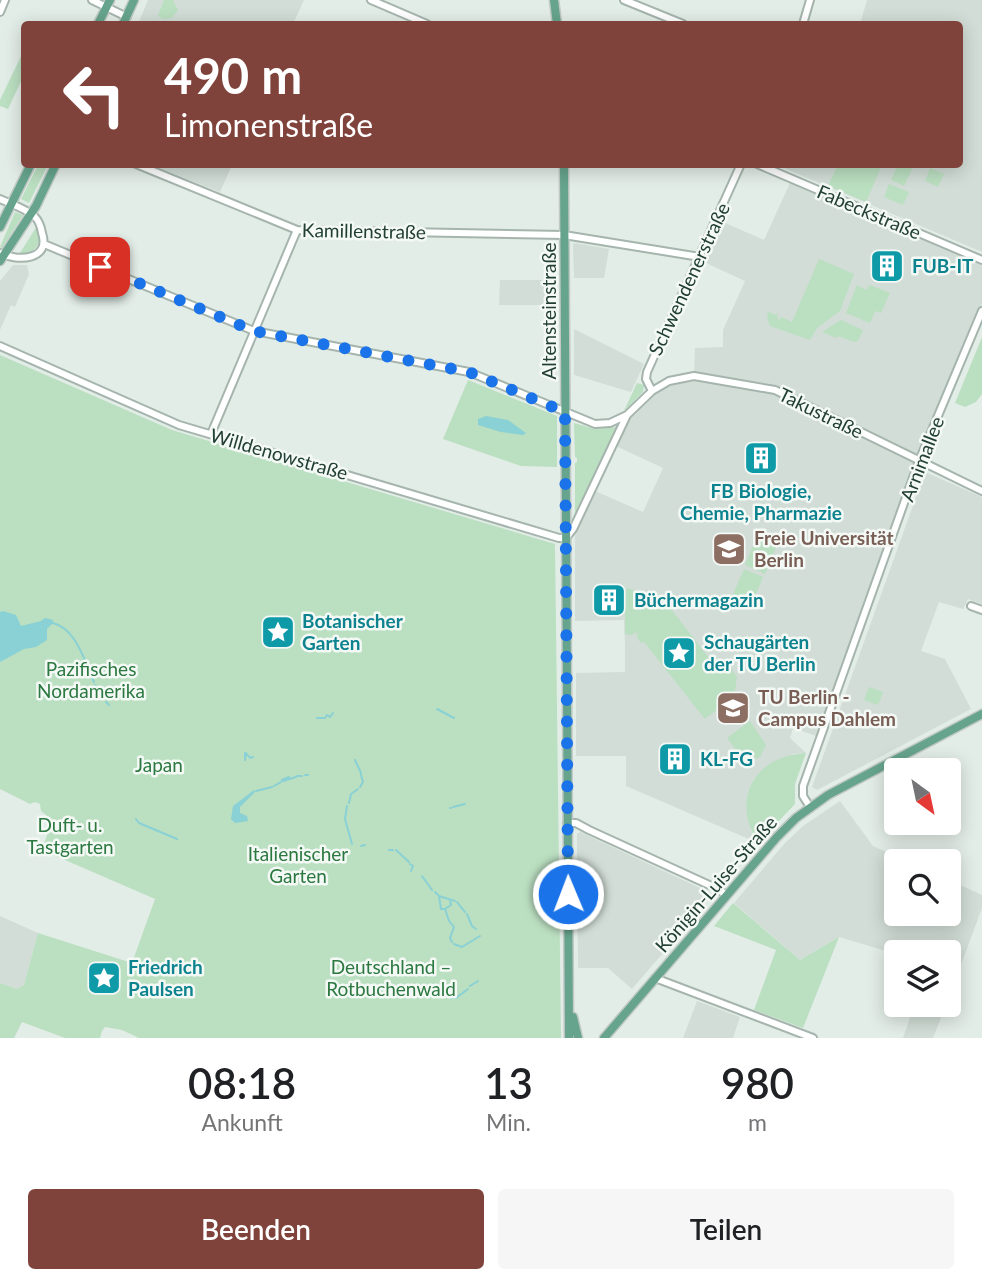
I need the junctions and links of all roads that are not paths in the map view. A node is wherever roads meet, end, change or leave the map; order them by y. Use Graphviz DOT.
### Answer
graph roads {
  1 [pos="5,0"];
  2 [pos="92,0"];
  3 [pos="134,0"];
  4 [pos="371,0"];
  5 [pos="554,0"];
  6 [pos="624,0"];
  7 [pos="810,0"];
  8 [pos="108,4"];
  9 [pos="0,12"];
  10 [pos="100,21"];
  11 [pos="125,21"];
  12 [pos="420,21"];
  13 [pos="557,21"];
  14 [pos="676,21"];
  15 [pos="804,21"];
  16 [pos="29,168"];
  17 [pos="54,168"];
  18 [pos="146,168"];
  19 [pos="564,168"];
  20 [pos="739,168"];
  21 [pos="766,168"];
  22 [pos="0,199"];
  23 [pos="11,204"];
  24 [pos="31,214"];
  25 [pos="0,227"];
  26 [pos="298,230"];
  27 [pos="564,235"];
  28 [pos="44,244"];
  29 [pos="1,256"];
  30 [pos="700,257"];
  31 [pos="982,260"];
  32 [pos="982,311"];
  33 [pos="254,331"];
  34 [pos="0,346"];
  35 [pos="652,391"];
  36 [pos="565,412"];
  37 [pos="627,415"];
  38 [pos="211,434"];
  39 [pos="919,461"];
  40 [pos="982,491"];
  41 [pos="566,538"];
  42 [pos="971,606"];
  43 [pos="982,610"];
  44 [pos="982,715"];
  45 [pos="810,807"];
  46 [pos="568,823"];
  47 [pos="726,895"];
  48 [pos="655,978"];
  49 [pos="570,1004"];
  50 [pos="569,1038"];
  51 [pos="578,1038"];
  52 [pos="604,1038"];
  53 [pos="813,1038"];
  1 -- 9 [label="street"];
  2 -- 8 [label="street"];
  3 -- 11 [label="main road"];
  4 -- 12 [label="street"];
  5 -- 13 [label="main road"];
  6 -- 14 [label="street"];
  7 -- 15 [label="street"];
  8 -- 10 [label="main road"];
  8 -- 11 [label="street"];
  16 -- 23 [label="main road"];
  17 -- 24 [label="main road"];
  18 -- 26 [label="street, Kamillenstraße"];
  19 -- 27 [label="main road, Altensteinstraße"];
  20 -- 30 [label="street, Schwendenerstraße"];
  21 -- 31 [label="street, Fabeckstraße"];
  22 -- 23 [label="street"];
  23 -- 24 [label="street"];
  23 -- 25 [label="main road"];
  24 -- 28 [label="street"];
  24 -- 29 [label="main road"];
  26 -- 27 [label="street, Kamillenstraße"];
  26 -- 33 [label="street"];
  27 -- 30 [label="street, Kamillenstraße"];
  27 -- 36 [label="main road, Altensteinstraße"];
  28 -- 29 [label="street"];
  28 -- 33 [label="street"];
  30 -- 35 [label="street, Schwendenerstraße"];
  32 -- 39 [label="street, Arnimallee"];
  33 -- 36 [label="street"];
  33 -- 38 [label="street"];
  34 -- 38 [label="street, Willdenowstraße"];
  35 -- 37 [label="street"];
  35 -- 39 [label="street, Takustraße"];
  36 -- 37 [label="street"];
  36 -- 41 [label="main road, Altensteinstraße"];
  37 -- 41 [label="street"];
  38 -- 41 [label="street, Willdenowstraße"];
  39 -- 40 [label="street, Takustraße"];
  39 -- 45 [label="street, Arnimallee"];
  41 -- 46 [label="main road, Altensteinstraße"];
  42 -- 43 [label="street"];
  44 -- 45 [label="main road, Königin-Luise-Straße"];
  45 -- 47 [label="main road, Königin-Luise-Straße"];
  46 -- 47 [label="street"];
  46 -- 49 [label="main road, Altensteinstraße"];
  47 -- 48 [label="main road, Königin-Luise-Straße"];
  48 -- 52 [label="main road, Königin-Luise-Straße"];
  48 -- 53 [label="street"];
  49 -- 50 [label="main road, Altensteinstraße"];
  49 -- 51 [label="main road, Altensteinstraße"];
}
